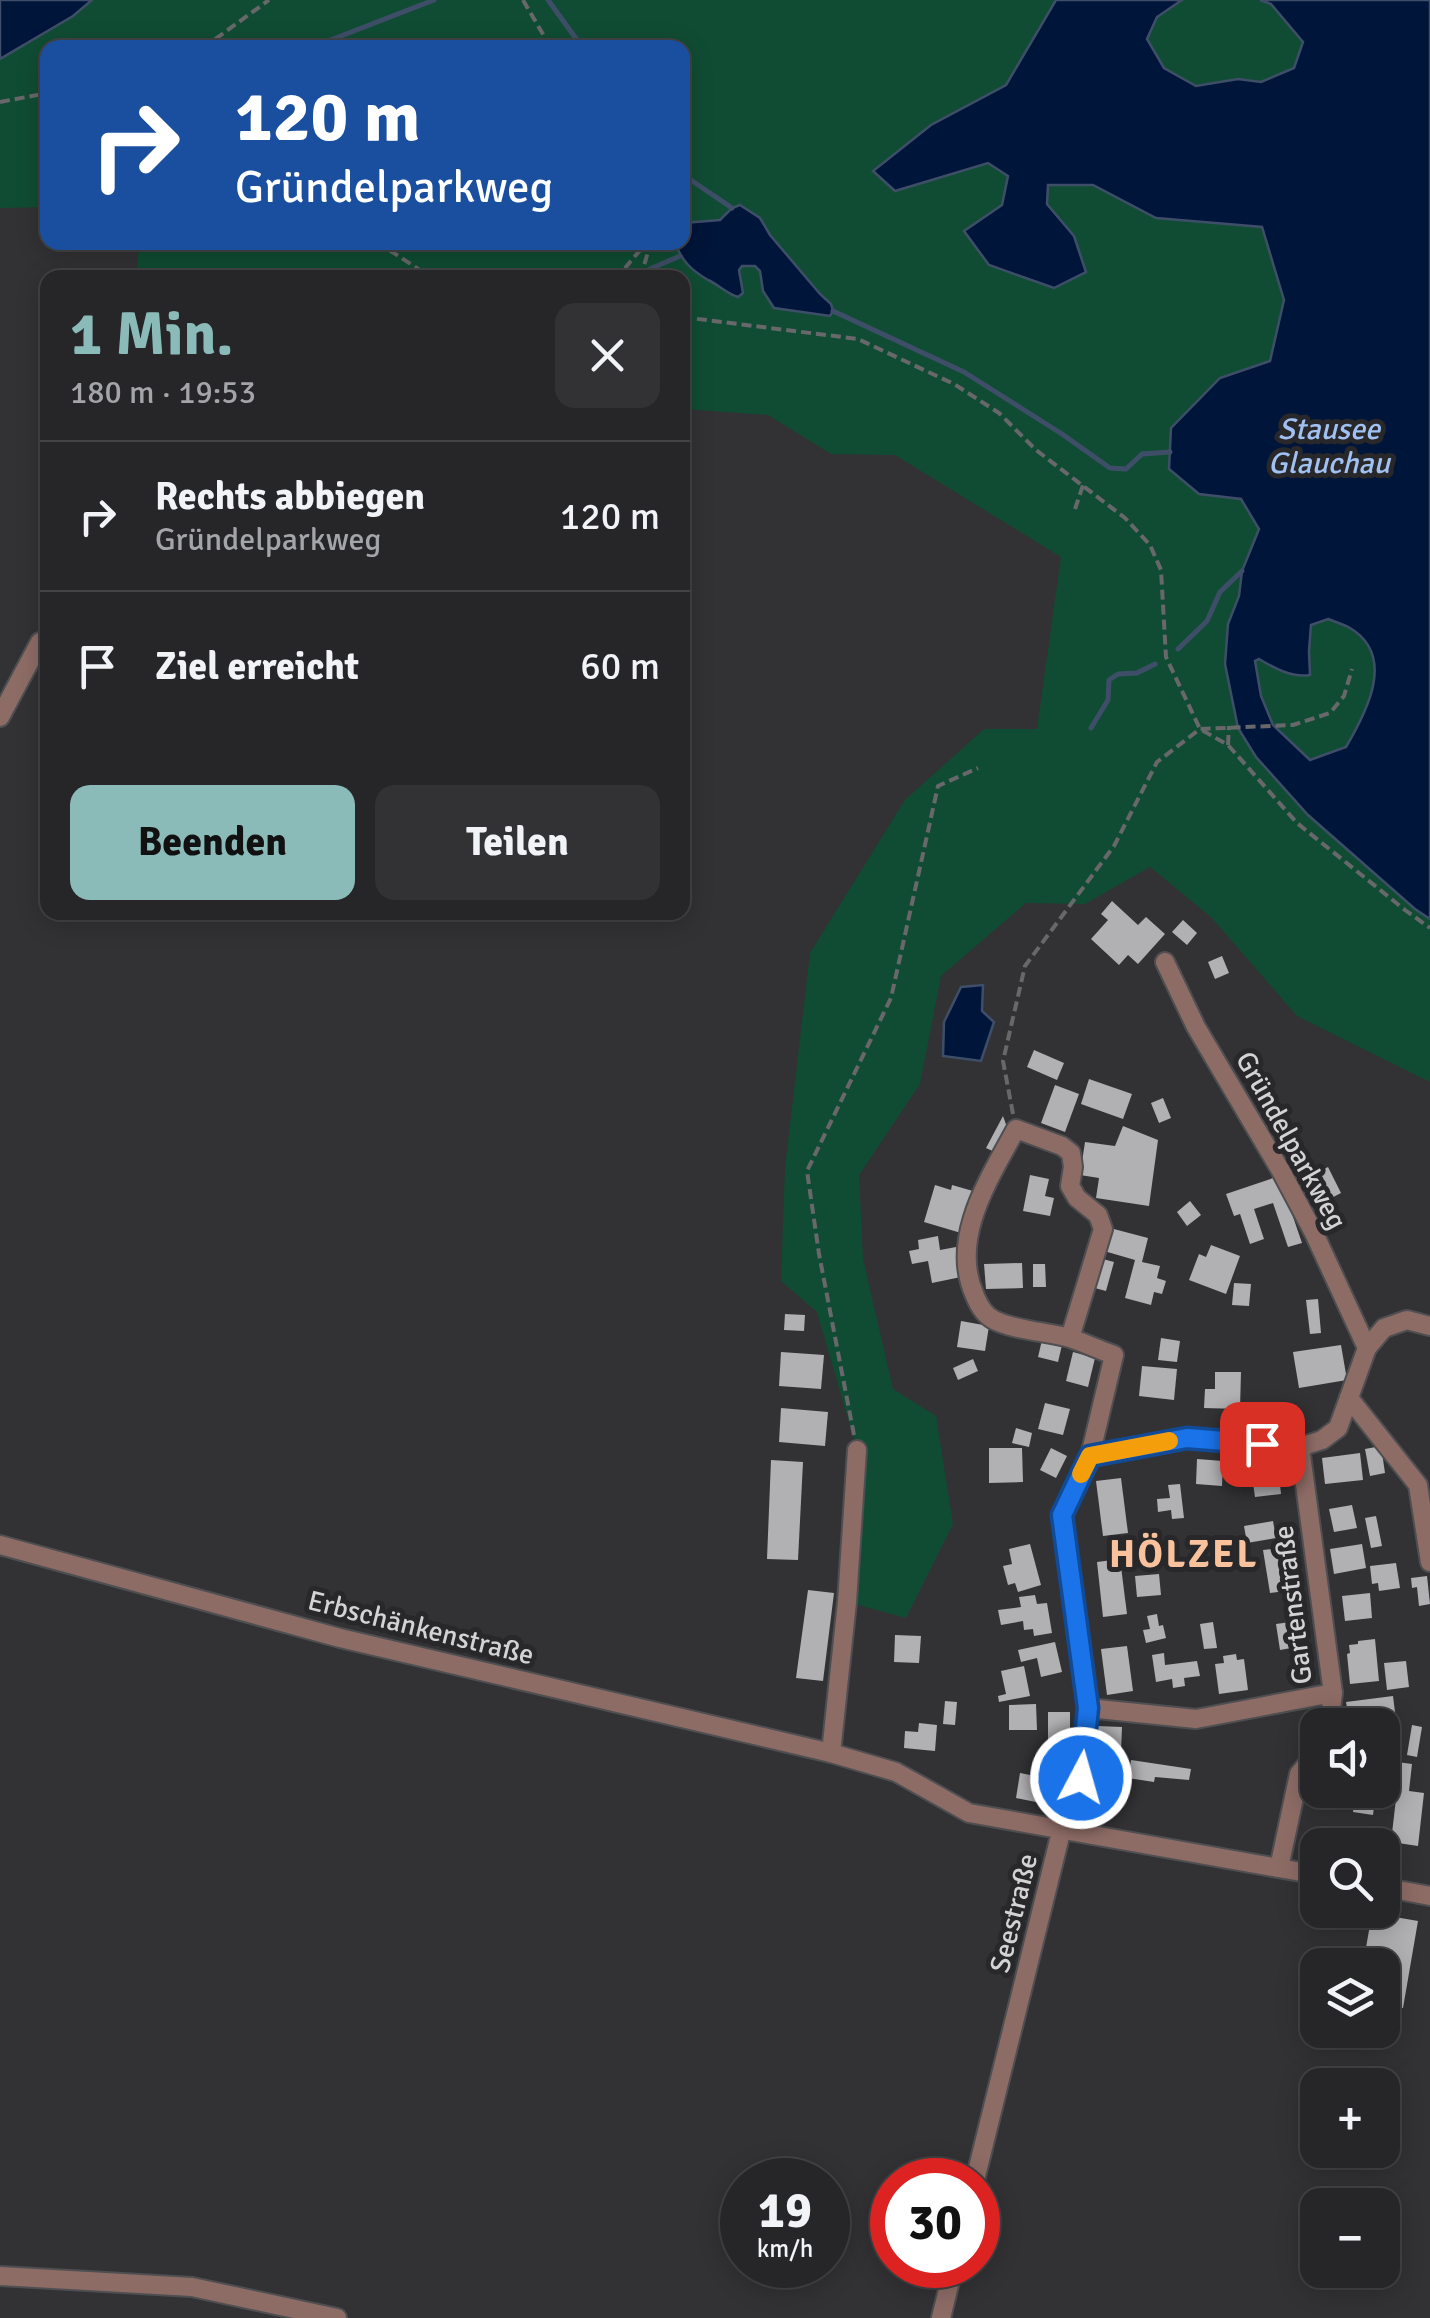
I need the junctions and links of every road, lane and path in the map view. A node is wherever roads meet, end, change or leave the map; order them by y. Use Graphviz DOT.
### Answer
graph roads {
  1 [pos="268,0"];
  2 [pos="524,0"];
  3 [pos="214,40"];
  4 [pos="546,40"];
  5 [pos="40,94"];
  6 [pos="0,102"];
  7 [pos="389,250"];
  8 [pos="642,250"];
  9 [pos="420,270"];
  10 [pos="619,270"];
  11 [pos="690,317"];
  12 [pos="1083,484"];
  13 [pos="1075,508"];
  14 [pos="40,642"];
  15 [pos="1352,669"];
  16 [pos="0,717"];
  17 [pos="1230,726"];
  18 [pos="1200,729"];
  19 [pos="1228,745"];
  20 [pos="978,768"];
  21 [pos="1430,928"];
  22 [pos="1165,962"];
  23 [pos="1016,1129"];
  24 [pos="1430,1326"];
  25 [pos="1070,1338"];
  26 [pos="1366,1348"];
  27 [pos="1349,1398"];
  28 [pos="1300,1446"];
  29 [pos="857,1450"];
  30 [pos="1090,1456"];
  31 [pos="0,1545"];
  32 [pos="1430,1562"];
  33 [pos="1333,1693"];
  34 [pos="1088,1708"];
  35 [pos="1331,1708"];
  36 [pos="831,1753"];
  37 [pos="1300,1773"];
  38 [pos="1062,1828"];
  39 [pos="1279,1868"];
  40 [pos="1300,1872"];
  41 [pos="1400,1890"];
  42 [pos="1430,1896"];
  43 [pos="980,2158"];
  44 [pos="0,2276"];
  45 [pos="948,2288"];
  46 [pos="337,2318"];
  47 [pos="941,2318"];
  1 -- 3 [label="path"];
  2 -- 4 [label="path"];
  5 -- 6 [label="path"];
  7 -- 9 [label="path"];
  8 -- 10 [label="path"];
  11 -- 12 [label="path"];
  12 -- 13 [label="path"];
  12 -- 18 [label="path"];
  14 -- 16 [label="street"];
  15 -- 17 [label="path"];
  17 -- 18 [label="path"];
  17 -- 19 [label="path"];
  18 -- 19 [label="path"];
  18 -- 23 [label="path"];
  19 -- 21 [label="path"];
  20 -- 29 [label="path"];
  22 -- 26 [label="street, Gründelparkweg"];
  23 -- 25 [label="street"];
  23 -- 25 [label="street, Seestraße"];
  24 -- 26 [label="street"];
  25 -- 30 [label="street, Seestraße"];
  26 -- 27 [label="street"];
  27 -- 28 [label="street"];
  27 -- 32 [label="street"];
  28 -- 30 [label="street"];
  28 -- 33 [label="street, Gartenstraße"];
  29 -- 36 [label="street"];
  30 -- 34 [label="street, Seestraße"];
  31 -- 36 [label="street, Erbschänkenstraße"];
  33 -- 34 [label="street, Gartenstraße"];
  33 -- 35 [label="street"];
  34 -- 38 [label="street, Seestraße"];
  36 -- 38 [label="street, Erbschänkenstraße"];
  37 -- 39 [label="street"];
  38 -- 39 [label="street, Erbschänkenstraße"];
  38 -- 43 [label="street, Seestraße"];
  39 -- 40 [label="street, Erbschänkenstraße"];
  41 -- 42 [label="street"];
  44 -- 46 [label="street"];
  45 -- 47 [label="street"];
}
